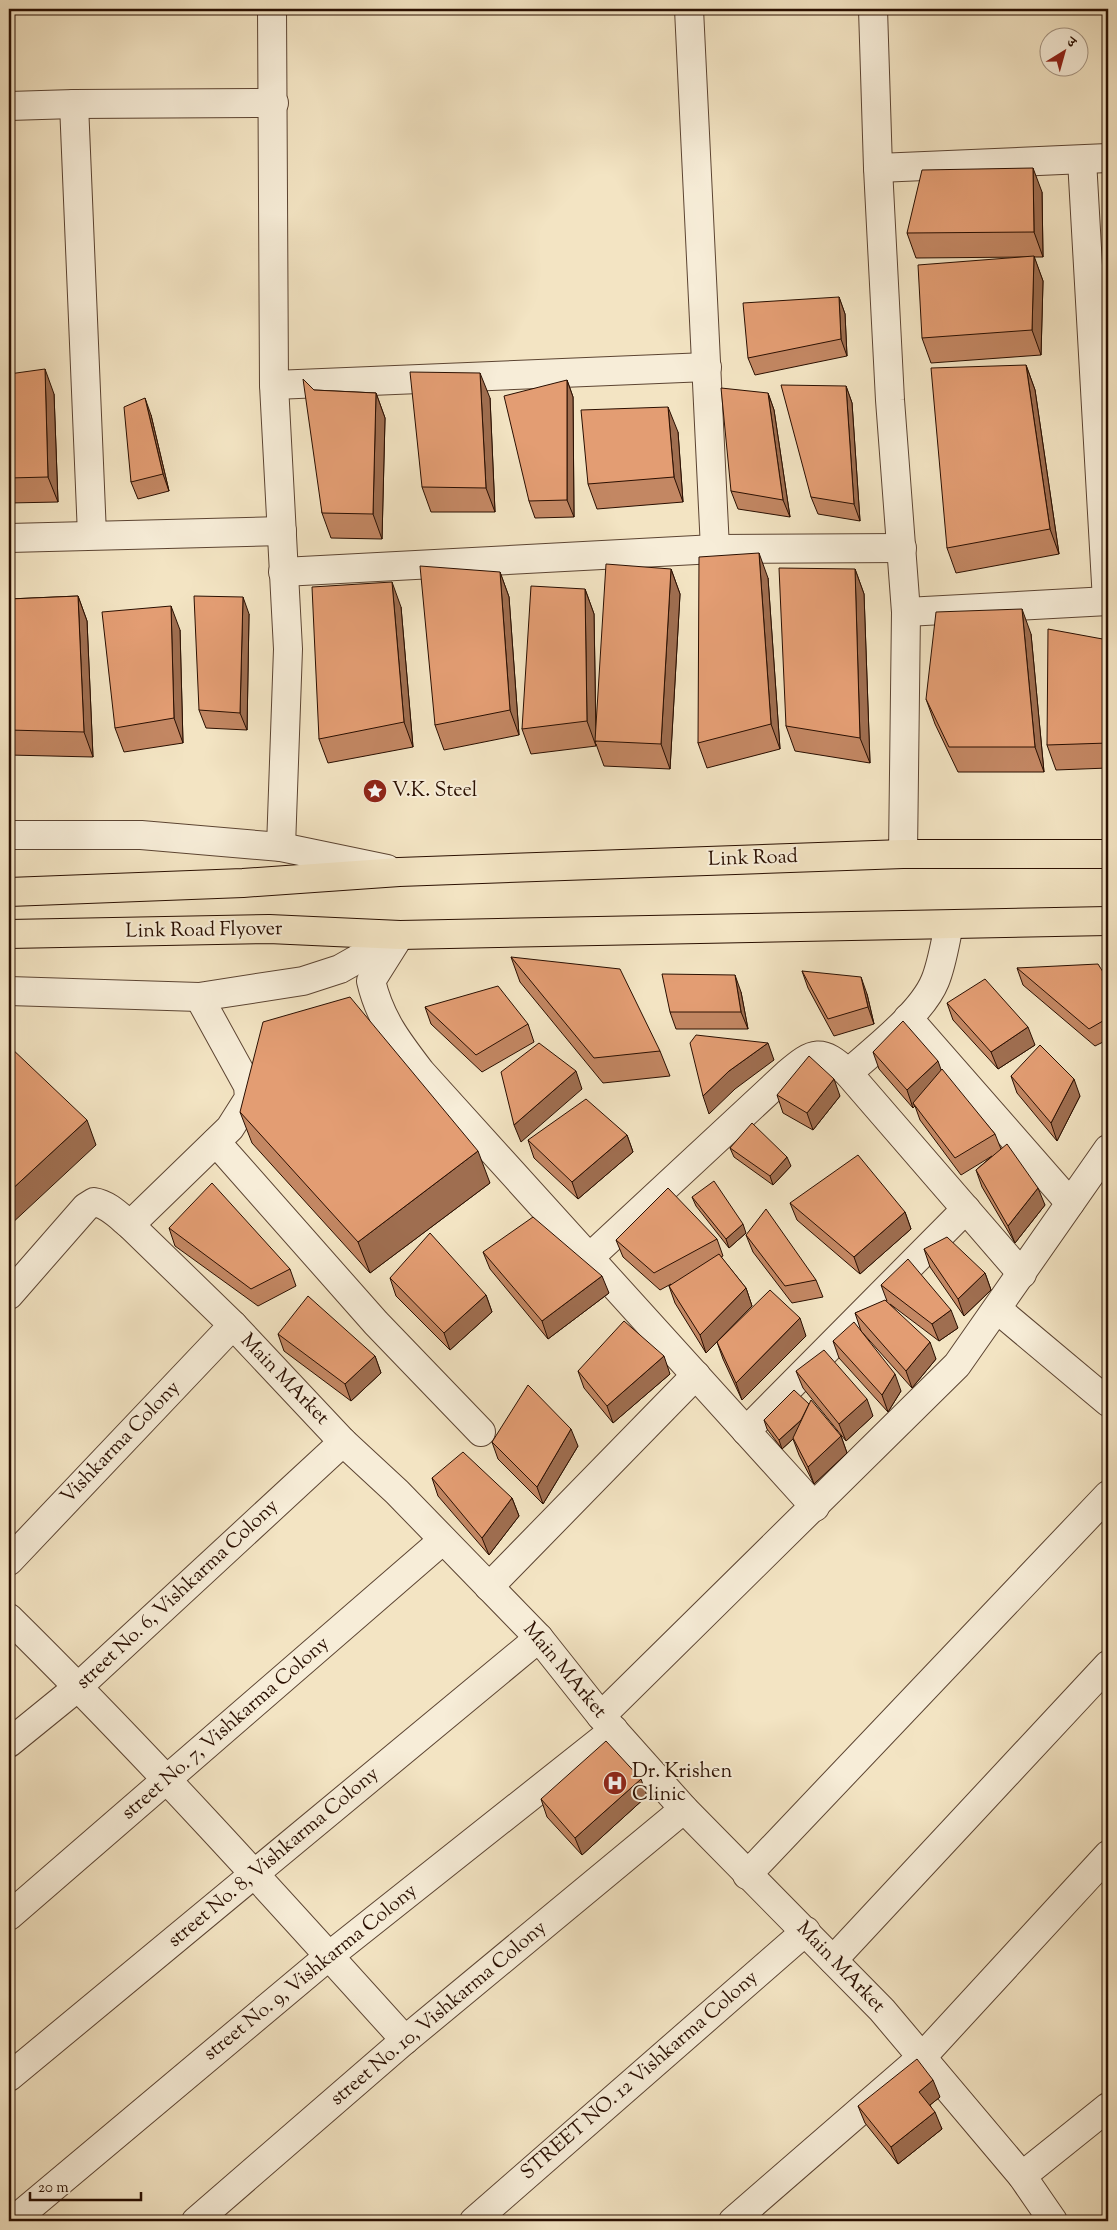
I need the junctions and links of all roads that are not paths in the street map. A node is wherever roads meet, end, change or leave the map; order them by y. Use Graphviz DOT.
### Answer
graph roads {
  1 [pos="272,9"];
  2 [pos="690,9"];
  3 [pos="873,9"];
  4 [pos="274,103"];
  5 [pos="74,104"];
  6 [pos="9,106"];
  7 [pos="1095,159"];
  8 [pos="878,168"];
  9 [pos="707,367"];
  10 [pos="274,386"];
  11 [pos="282,531"];
  12 [pos="92,535"];
  13 [pos="9,538"];
  14 [pos="902,548"];
  15 [pos="715,549"];
  16 [pos="283,572"];
  17 [pos="1107,601"];
  18 [pos="906,612"];
  19 [pos="9,835"];
  20 [pos="281,847"];
  21 [pos="903,854"];
  22 [pos="1108,854"];
  23 [pos="399,872"];
  24 [pos="9,892"];
  25 [pos="1108,921"];
  26 [pos="949,925"];
  27 [pos="9,934"];
  28 [pos="400,935"];
  29 [pos="9,991"];
  30 [pos="199,997"];
  31 [pos="908,1018"];
  32 [pos="848,1073"];
  33 [pos="216,1142"];
  34 [pos="1108,1149"];
  35 [pos="1070,1203"];
  36 [pos="966,1209"];
  37 [pos="130,1225"];
  38 [pos="589,1258"];
  39 [pos="1022,1274"];
  40 [pos="9,1295"];
  41 [pos="997,1309"];
  42 [pos="233,1325"];
  43 [pos="696,1375"];
  44 [pos="1105,1392"];
  45 [pos="746,1431"];
  46 [pos="480,1432"];
  47 [pos="343,1442"];
  48 [pos="1108,1495"];
  49 [pos="815,1507"];
  50 [pos="443,1540"];
  51 [pos="9,1561"];
  52 [pos="489,1588"];
  53 [pos="9,1618"];
  54 [pos="539,1638"];
  55 [pos="1108,1665"];
  56 [pos="78,1687"];
  57 [pos="607,1723"];
  58 [pos="9,1743"];
  59 [pos="166,1781"];
  60 [pos="684,1809"];
  61 [pos="1108,1855"];
  62 [pos="254,1874"];
  63 [pos="747,1875"];
  64 [pos="9,1916"];
  65 [pos="806,1931"];
  66 [pos="329,1956"];
  67 [pos="833,1960"];
  68 [pos="405,2040"];
  69 [pos="922,2057"];
  70 [pos="9,2077"];
  71 [pos="1108,2107"];
  72 [pos="1022,2176"];
  73 [pos="12,2221"];
  74 [pos="196,2221"];
  75 [pos="474,2221"];
  76 [pos="733,2221"];
  77 [pos="1053,2221"];
  1 -- 4 [label="street"];
  2 -- 9 [label="street"];
  3 -- 8 [label="street"];
  4 -- 5 [label="street"];
  4 -- 10 [label="street"];
  5 -- 6 [label="street"];
  5 -- 12 [label="street"];
  7 -- 8 [label="street"];
  7 -- 17 [label="street"];
  8 -- 14 [label="street"];
  9 -- 10 [label="street"];
  9 -- 15 [label="street"];
  10 -- 11 [label="street"];
  11 -- 12 [label="street"];
  11 -- 16 [label="street"];
  12 -- 13 [label="street"];
  14 -- 15 [label="street"];
  14 -- 18 [label="street"];
  15 -- 16 [label="street"];
  16 -- 20 [label="street"];
  17 -- 18 [label="street"];
  18 -- 21 [label="street"];
  19 -- 20 [label="street"];
  20 -- 23 [label="street"];
  21 -- 22 [label="main road, Link Road"];
  21 -- 23 [label="main road, Link Road"];
  23 -- 24 [label="main road"];
  25 -- 26 [label="main road"];
  26 -- 28 [label="main road"];
  26 -- 31 [label="street"];
  27 -- 28 [label="main road, Link Road Flyover"];
  28 -- 30 [label="street"];
  28 -- 38 [label="street"];
  29 -- 30 [label="street"];
  30 -- 33 [label="street"];
  31 -- 32 [label="street"];
  31 -- 35 [label="street"];
  32 -- 36 [label="street"];
  32 -- 38 [label="street"];
  33 -- 37 [label="street"];
  33 -- 46 [label="street"];
  34 -- 35 [label="street, street No. 9, Vishkarma Colony"];
  35 -- 39 [label="street, street No. 9, Vishkarma Colony"];
  36 -- 39 [label="street"];
  36 -- 45 [label="street"];
  37 -- 40 [label="street, Main MArket"];
  37 -- 42 [label="street, Main MArket"];
  38 -- 43 [label="street"];
  39 -- 41 [label="street, street No. 9, Vishkarma Colony"];
  41 -- 44 [label="street"];
  41 -- 49 [label="street, street No. 9, Vishkarma Colony"];
  42 -- 47 [label="street, Main MArket"];
  42 -- 51 [label="street, Vishkarma Colony"];
  43 -- 45 [label="street"];
  43 -- 52 [label="street"];
  45 -- 49 [label="street"];
  47 -- 50 [label="street, Main MArket"];
  47 -- 56 [label="street, street No. 6, Vishkarma Colony"];
  48 -- 63 [label="street"];
  49 -- 57 [label="street, street No. 9, Vishkarma Colony"];
  50 -- 52 [label="street, Main MArket"];
  50 -- 59 [label="street, street No. 7, Vishkarma Colony"];
  52 -- 54 [label="street, Main MArket"];
  53 -- 56 [label="street"];
  54 -- 57 [label="street, Main MArket"];
  54 -- 62 [label="street, street No. 8, Vishkarma Colony"];
  55 -- 67 [label="street"];
  56 -- 58 [label="street, street No. 6, Vishkarma Colony"];
  56 -- 59 [label="street"];
  57 -- 60 [label="street, Main MArket"];
  57 -- 66 [label="street, street No. 9, Vishkarma Colony"];
  59 -- 62 [label="street"];
  59 -- 64 [label="street, street No. 7, Vishkarma Colony"];
  60 -- 63 [label="street, Main MArket"];
  60 -- 68 [label="street, street No. 10, Vishkarma Colony"];
  61 -- 69 [label="street"];
  62 -- 66 [label="street"];
  62 -- 70 [label="street, street No. 8, Vishkarma Colony"];
  63 -- 65 [label="street, Main MArket"];
  65 -- 67 [label="street, Main MArket"];
  65 -- 75 [label="street, STREET NO. 12 Vishkarma Colony"];
  66 -- 68 [label="street"];
  66 -- 73 [label="street, street No. 9, Vishkarma Colony"];
  67 -- 69 [label="street, Main MArket"];
  68 -- 74 [label="street, street No. 10, Vishkarma Colony"];
  69 -- 72 [label="street, Main MArket"];
  69 -- 76 [label="street"];
  71 -- 72 [label="street"];
  72 -- 77 [label="street, Main MArket"];
}
